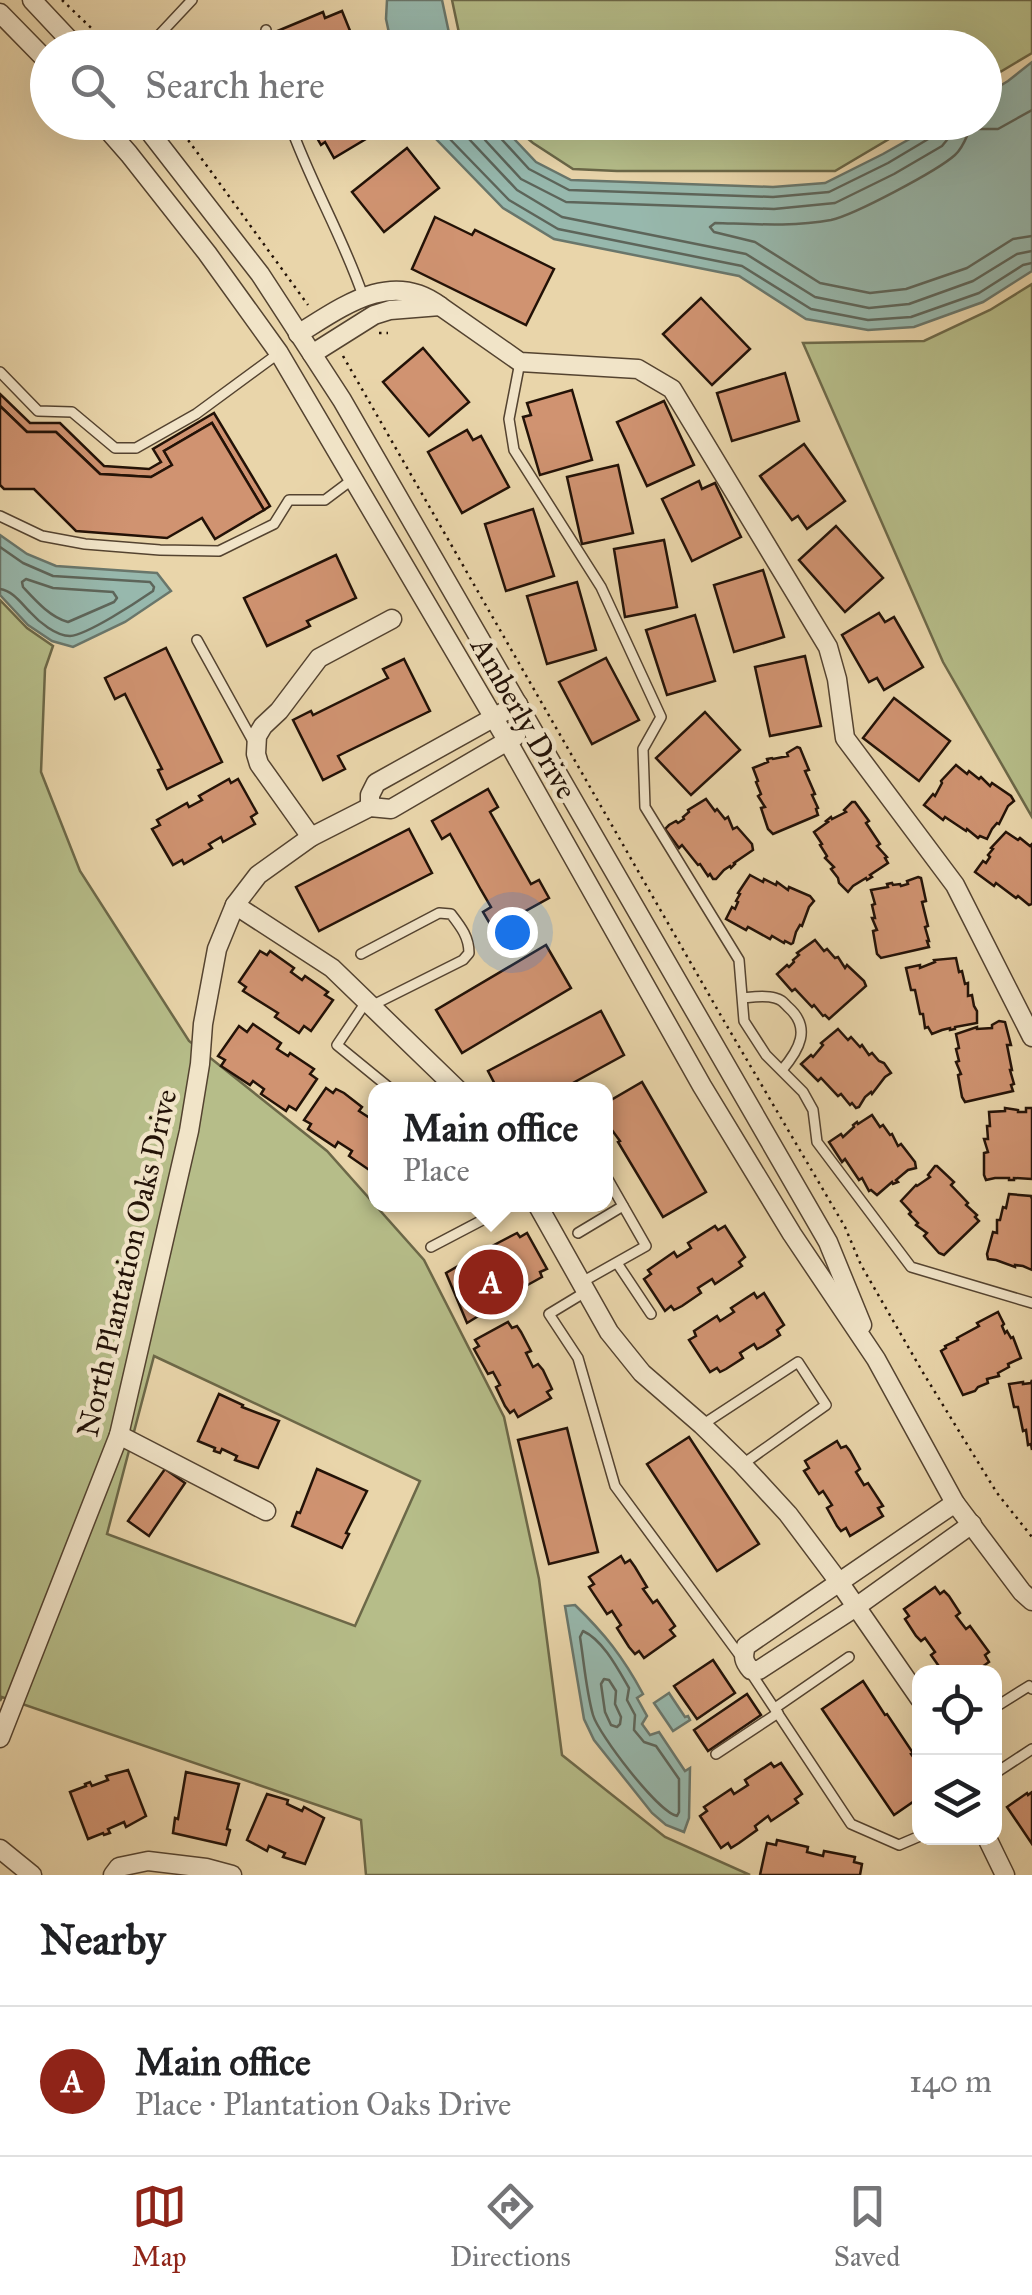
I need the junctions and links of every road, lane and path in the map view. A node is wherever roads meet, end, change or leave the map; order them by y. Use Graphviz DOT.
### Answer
graph roads {
  1 [pos="32,0"];
  2 [pos="62,0"];
  3 [pos="192,0"];
  4 [pos="0,13"];
  5 [pos="61,30"];
  6 [pos="93,30"];
  7 [pos="164,30"];
  8 [pos="30,44"];
  9 [pos="117,140"];
  10 [pos="156,140"];
  11 [pos="189,140"];
  12 [pos="296,140"];
  13 [pos="363,296"];
  14 [pos="440,306"];
  15 [pos="313,312"];
  16 [pos="375,324"];
  17 [pos="388,333"];
  18 [pos="304,342"];
  19 [pos="279,353"];
  20 [pos="342,353"];
  21 [pos="520,362"];
  22 [pos="0,372"];
  23 [pos="353,479"];
  24 [pos="0,516"];
  25 [pos="392,620"];
  26 [pos="197,640"];
  27 [pos="518,704"];
  28 [pos="494,718"];
  29 [pos="531,727"];
  30 [pos="508,742"];
  31 [pos="256,746"];
  32 [pos="370,807"];
  33 [pos="312,837"];
  34 [pos="235,905"];
  35 [pos="361,954"];
  36 [pos="742,998"];
  37 [pos="370,1002"];
  38 [pos="1032,1037"];
  39 [pos="782,1070"];
  40 [pos="382,1082"];
  41 [pos="450,1082"];
  42 [pos="613,1188"];
  43 [pos="623,1206"];
  44 [pos="492,1212"];
  45 [pos="542,1212"];
  46 [pos="613,1212"];
  47 [pos="613,1212"];
  48 [pos="578,1232"];
  49 [pos="431,1246"];
  50 [pos="617,1262"];
  51 [pos="584,1286"];
  52 [pos="1032,1303"];
  53 [pos="650,1314"];
  54 [pos="876,1358"];
  55 [pos="702,1425"];
  56 [pos="118,1435"];
  57 [pos="742,1465"];
  58 [pos="955,1503"];
  59 [pos="266,1511"];
  60 [pos="972,1524"];
  61 [pos="1032,1538"];
  62 [pos="839,1582"];
  63 [pos="1029,1595"];
  64 [pos="856,1607"];
  65 [pos="849,1657"];
  66 [pos="746,1664"];
  67 [pos="912,1688"];
  68 [pos="1032,1689"];
  69 [pos="1002,1703"];
  70 [pos="776,1710"];
  71 [pos="0,1738"];
  72 [pos="1032,1748"];
  73 [pos="716,1754"];
  74 [pos="1002,1769"];
  75 [pos="912,1839"];
  76 [pos="991,1845"];
  77 [pos="0,1850"];
  78 [pos="32,1875"];
  79 [pos="113,1875"];
  80 [pos="232,1875"];
  81 [pos="1005,1875"];
  1 -- 5 [label="street"];
  2 -- 6 [label="path"];
  3 -- 7 [label="lane"];
  4 -- 8 [label="street"];
  9 -- 19 [label="street, Amberly Drive"];
  10 -- 18 [label="street, Amberly Drive"];
  11 -- 15 [label="path"];
  12 -- 13 [label="lane"];
  13 -- 14 [label="street"];
  13 -- 16 [label="street"];
  13 -- 18 [label="street"];
  14 -- 16 [label="street"];
  14 -- 21 [label="street"];
  16 -- 17 [label="path"];
  16 -- 18 [label="street"];
  18 -- 19 [label="street"];
  18 -- 27 [label="street, Amberly Drive"];
  19 -- 22 [label="lane"];
  19 -- 23 [label="street, Amberly Drive"];
  20 -- 61 [label="path"];
  21 -- 36 [label="lane"];
  21 -- 38 [label="street"];
  23 -- 24 [label="lane"];
  23 -- 28 [label="street, Amberly Drive"];
  25 -- 31 [label="street"];
  26 -- 31 [label="lane"];
  27 -- 28 [label="street"];
  27 -- 29 [label="street, Amberly Drive"];
  28 -- 30 [label="street, Amberly Drive"];
  28 -- 32 [label="street"];
  29 -- 30 [label="street"];
  29 -- 54 [label="street, Amberly Drive"];
  30 -- 32 [label="street"];
  30 -- 54 [label="street, Amberly Drive"];
  31 -- 33 [label="street"];
  32 -- 33 [label="street, North Plantation Oaks Drive"];
  33 -- 34 [label="street, North Plantation Oaks Drive"];
  34 -- 37 [label="street"];
  34 -- 56 [label="street, North Plantation Oaks Drive"];
  35 -- 37 [label="lane"];
  36 -- 39 [label="lane"];
  36 -- 39 [label="lane"];
  37 -- 40 [label="lane"];
  37 -- 41 [label="street"];
  39 -- 52 [label="lane"];
  42 -- 43 [label="lane"];
  43 -- 47 [label="lane"];
  43 -- 50 [label="lane"];
  44 -- 49 [label="lane"];
  45 -- 51 [label="street"];
  46 -- 48 [label="lane"];
  50 -- 51 [label="lane"];
  50 -- 53 [label="lane"];
  51 -- 55 [label="street"];
  51 -- 66 [label="lane"];
  54 -- 58 [label="street, Amberly Drive"];
  55 -- 57 [label="street"];
  55 -- 57 [label="lane"];
  56 -- 59 [label="street"];
  56 -- 71 [label="street, North Plantation Oaks Drive"];
  57 -- 62 [label="street"];
  58 -- 60 [label="street, Amberly Drive"];
  58 -- 62 [label="street"];
  60 -- 63 [label="street, Amberly Drive"];
  60 -- 64 [label="street"];
  62 -- 64 [label="street"];
  62 -- 66 [label="street"];
  64 -- 66 [label="street"];
  64 -- 67 [label="street"];
  65 -- 70 [label="lane"];
  66 -- 70 [label="lane"];
  68 -- 69 [label="lane"];
  70 -- 73 [label="lane"];
  70 -- 75 [label="lane"];
  72 -- 74 [label="lane"];
  76 -- 81 [label="street"];
  77 -- 78 [label="street"];
  79 -- 80 [label="street"];
}
